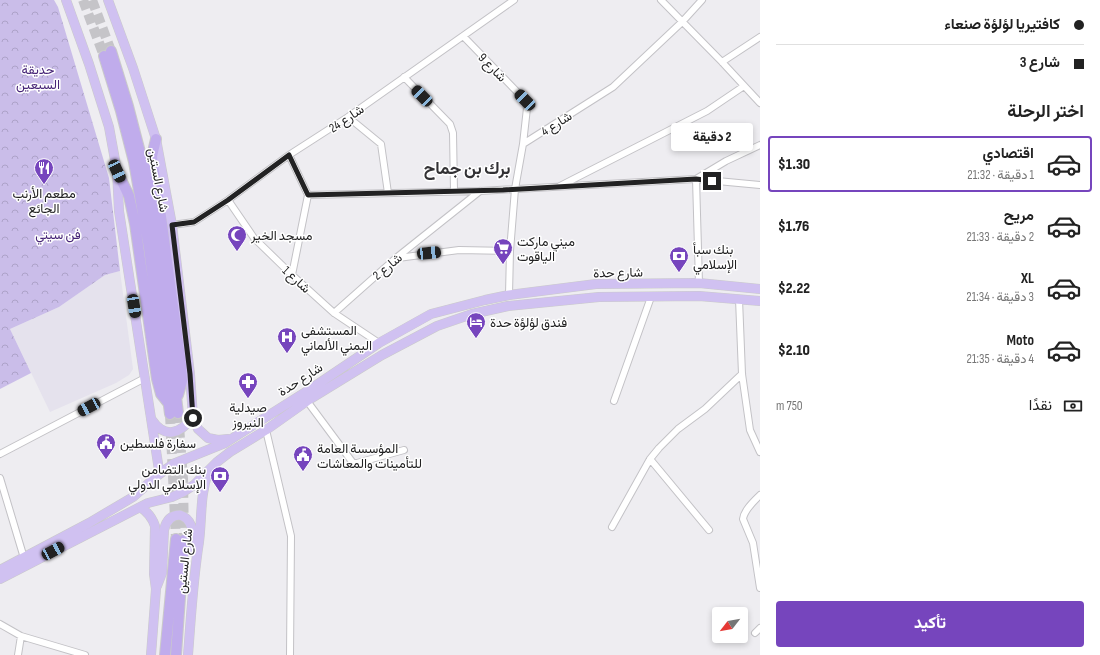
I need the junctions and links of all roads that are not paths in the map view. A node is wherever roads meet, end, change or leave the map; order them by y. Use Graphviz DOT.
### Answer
graph roads {
  1 [pos="66,0"];
  2 [pos="108,0"];
  3 [pos="514,0"];
  4 [pos="661,0"];
  5 [pos="702,0"];
  6 [pos="682,22"];
  7 [pos="463,36"];
  8 [pos="760,37"];
  9 [pos="108,54"];
  10 [pos="722,62"];
  11 [pos="404,77"];
  12 [pos="744,86"];
  13 [pos="760,103"];
  14 [pos="348,117"];
  15 [pos="156,139"];
  16 [pos="523,144"];
  17 [pos="760,145"];
  18 [pos="289,155"];
  19 [pos="117,171"];
  20 [pos="696,179"];
  21 [pos="760,185"];
  22 [pos="556,188"];
  23 [pos="515,189"];
  24 [pos="454,190"];
  25 [pos="480,191"];
  26 [pos="388,193"];
  27 [pos="308,195"];
  28 [pos="228,200"];
  29 [pos="172,225"];
  30 [pos="510,251"];
  31 [pos="396,258"];
  32 [pos="292,275"];
  33 [pos="699,283"];
  34 [pos="760,289"];
  35 [pos="509,295"];
  36 [pos="651,297"];
  37 [pos="739,299"];
  38 [pos="760,301"];
  39 [pos="334,312"];
  40 [pos="407,327"];
  41 [pos="415,337"];
  42 [pos="379,343"];
  43 [pos="742,374"];
  44 [pos="145,378"];
  45 [pos="307,401"];
  46 [pos="614,402"];
  47 [pos="173,408"];
  48 [pos="193,418"];
  49 [pos="152,420"];
  50 [pos="266,430"];
  51 [pos="231,438"];
  52 [pos="404,450"];
  53 [pos="760,452"];
  54 [pos="0,454"];
  55 [pos="650,459"];
  56 [pos="209,470"];
  57 [pos="157,476"];
  58 [pos="0,478"];
  59 [pos="760,495"];
  60 [pos="140,507"];
  61 [pos="612,528"];
  62 [pos="709,530"];
  63 [pos="24,558"];
  64 [pos="196,558"];
  65 [pos="0,570"];
  66 [pos="0,579"];
  67 [pos="760,588"];
  68 [pos="156,589"];
  69 [pos="0,624"];
  70 [pos="760,628"];
  71 [pos="755,634"];
  72 [pos="21,636"];
  73 [pos="18,655"];
  74 [pos="85,655"];
  75 [pos="151,655"];
  76 [pos="165,655"];
  77 [pos="176,655"];
  78 [pos="188,655"];
  79 [pos="290,655"];
  1 -- 19 [label="main road"];
  2 -- 15 [label="main road"];
  3 -- 7 [label="street, شارع 24"];
  4 -- 6 [label="street"];
  5 -- 6 [label="street, شارع 4"];
  6 -- 10 [label="street"];
  6 -- 16 [label="street, شارع 4"];
  7 -- 11 [label="street, شارع 24"];
  7 -- 16 [label="street, شارع 9"];
  8 -- 10 [label="street"];
  9 -- 47 [label="highway, شارع الستين"];
  10 -- 12 [label="street"];
  11 -- 14 [label="street, شارع 24"];
  11 -- 24 [label="street"];
  12 -- 13 [label="street"];
  12 -- 22 [label="street"];
  14 -- 18 [label="street, شارع 24"];
  14 -- 26 [label="street"];
  15 -- 29 [label="main road"];
  15 -- 47 [label="highway"];
  16 -- 23 [label="street"];
  17 -- 20 [label="street"];
  18 -- 27 [label="street"];
  18 -- 28 [label="street, شارع 24"];
  19 -- 44 [label="main road"];
  19 -- 47 [label="highway"];
  20 -- 21 [label="street"];
  20 -- 22 [label="street"];
  20 -- 33 [label="street"];
  22 -- 23 [label="street"];
  23 -- 25 [label="street"];
  23 -- 30 [label="street"];
  24 -- 25 [label="street"];
  24 -- 26 [label="street"];
  25 -- 31 [label="street, شارع 2"];
  26 -- 27 [label="street"];
  27 -- 32 [label="street"];
  28 -- 29 [label="street, شارع 24"];
  28 -- 32 [label="street, شارع 1"];
  29 -- 48 [label="main road"];
  30 -- 31 [label="street"];
  30 -- 35 [label="street"];
  31 -- 39 [label="street, شارع 2"];
  32 -- 39 [label="street, شارع 1"];
  33 -- 34 [label="main road, شارع حدة"];
  33 -- 35 [label="main road, شارع حدة"];
  35 -- 40 [label="main road, شارع حدة"];
  36 -- 37 [label="main road, شارع حدة"];
  36 -- 41 [label="main road, شارع حدة"];
  36 -- 46 [label="street"];
  37 -- 38 [label="main road, شارع حدة"];
  37 -- 43 [label="street"];
  39 -- 42 [label="street, شارع 1"];
  40 -- 41 [label="main road"];
  40 -- 42 [label="main road, شارع حدة"];
  41 -- 45 [label="main road, شارع حدة"];
  42 -- 51 [label="main road, شارع حدة"];
  43 -- 53 [label="street"];
  43 -- 55 [label="street"];
  44 -- 49 [label="main road"];
  44 -- 54 [label="street"];
  45 -- 50 [label="main road, شارع حدة"];
  45 -- 52 [label="street"];
  48 -- 49 [label="main road"];
  48 -- 51 [label="main road"];
  49 -- 57 [label="main road"];
  50 -- 56 [label="main road, شارع حدة"];
  50 -- 79 [label="street"];
  51 -- 57 [label="main road, شارع حدة"];
  55 -- 61 [label="street"];
  55 -- 62 [label="street"];
  56 -- 60 [label="main road, شارع حدة"];
  56 -- 64 [label="main road, شارع الستين"];
  57 -- 63 [label="main road, شارع حدة"];
  58 -- 63 [label="street"];
  59 -- 67 [label="street"];
  60 -- 66 [label="main road, شارع حدة"];
  60 -- 68 [label="main road, شارع الستين"];
  63 -- 65 [label="main road, شارع حدة"];
  64 -- 68 [label="main road"];
  64 -- 78 [label="main road, شارع الستين"];
  68 -- 75 [label="main road, شارع الستين"];
  69 -- 72 [label="street"];
  70 -- 71 [label="street"];
  72 -- 73 [label="street"];
  72 -- 74 [label="street"];
  76 -- 77 [label="highway, شارع الستين"];
}
